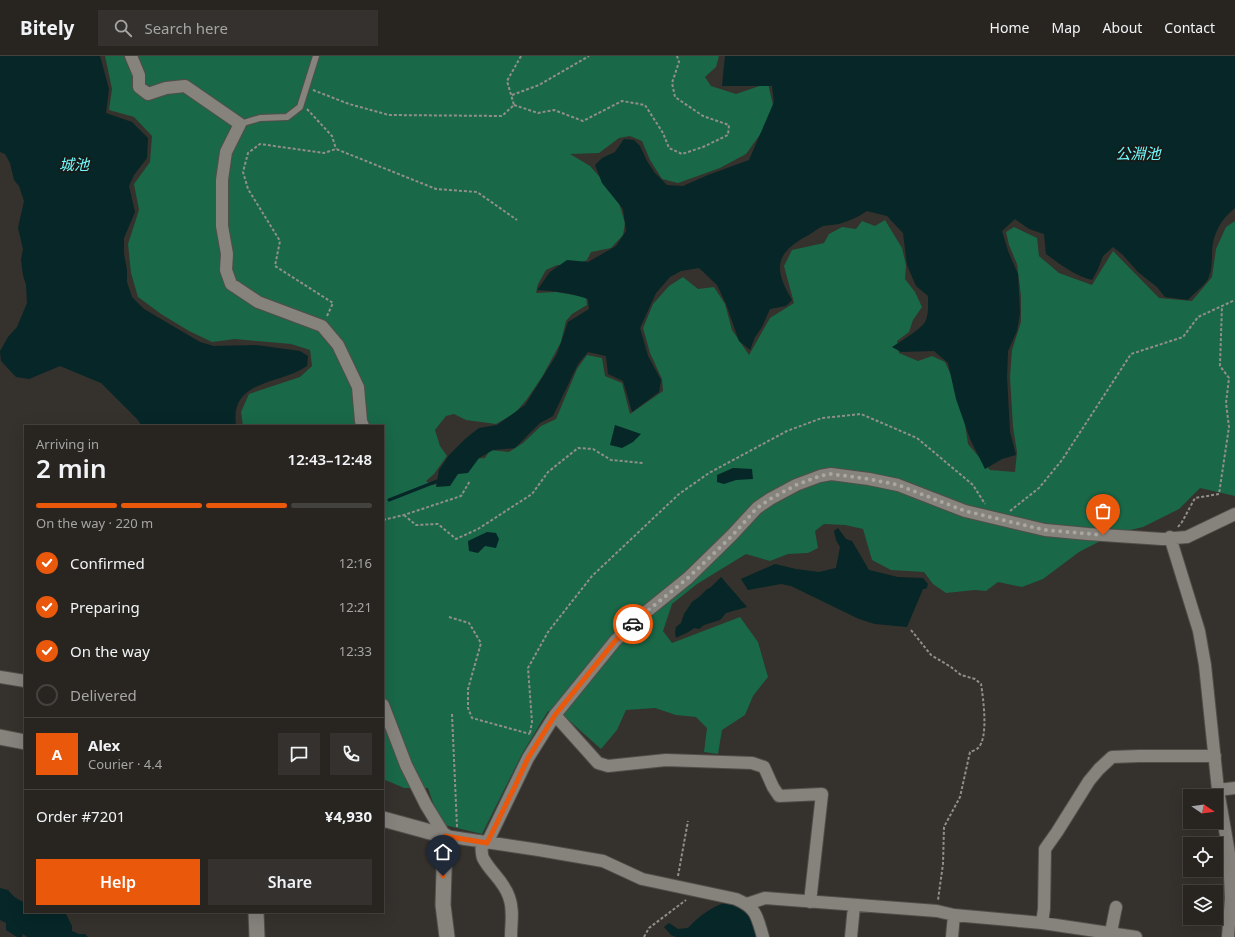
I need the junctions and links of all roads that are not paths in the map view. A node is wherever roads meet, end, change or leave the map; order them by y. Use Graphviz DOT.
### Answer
graph roads {
  1 [pos="131,56"];
  2 [pos="316,56"];
  3 [pos="240,124"];
  4 [pos="363,425"];
  5 [pos="1235,514"];
  6 [pos="1170,537"];
  7 [pos="0,677"];
  8 [pos="24,681"];
  9 [pos="384,708"];
  10 [pos="555,715"];
  11 [pos="0,737"];
  12 [pos="24,742"];
  13 [pos="1215,756"];
  14 [pos="1235,788"];
  15 [pos="1218,789"];
  16 [pos="1223,789"];
  17 [pos="384,818"];
  18 [pos="1223,819"];
  19 [pos="451,837"];
  20 [pos="484,843"];
  21 [pos="810,902"];
  22 [pos="747,904"];
  23 [pos="854,906"];
  24 [pos="1116,907"];
  25 [pos="256,913"];
  26 [pos="954,915"];
  27 [pos="1042,923"];
  28 [pos="1111,935"];
  29 [pos="257,937"];
  30 [pos="447,937"];
  31 [pos="512,937"];
  32 [pos="764,937"];
  33 [pos="851,937"];
  34 [pos="952,937"];
  35 [pos="1136,937"];
  36 [pos="1228,937"];
  1 -- 3 [label="street"];
  2 -- 3 [label="lane"];
  3 -- 4 [label="street"];
  5 -- 6 [label="street"];
  6 -- 10 [label="street"];
  6 -- 13 [label="street"];
  7 -- 8 [label="street"];
  9 -- 19 [label="street"];
  10 -- 20 [label="street"];
  10 -- 21 [label="street"];
  11 -- 12 [label="street"];
  13 -- 15 [label="street"];
  13 -- 27 [label="street"];
  14 -- 16 [label="street"];
  17 -- 19 [label="street"];
  18 -- 36 [label="street"];
  19 -- 20 [label="street"];
  19 -- 30 [label="street"];
  20 -- 22 [label="street"];
  20 -- 31 [label="street"];
  21 -- 22 [label="street"];
  21 -- 23 [label="street"];
  22 -- 32 [label="street"];
  23 -- 26 [label="street"];
  23 -- 33 [label="street"];
  24 -- 28 [label="street"];
  25 -- 29 [label="street"];
  26 -- 27 [label="street"];
  26 -- 34 [label="street"];
  27 -- 28 [label="street"];
  28 -- 35 [label="street"];
}
